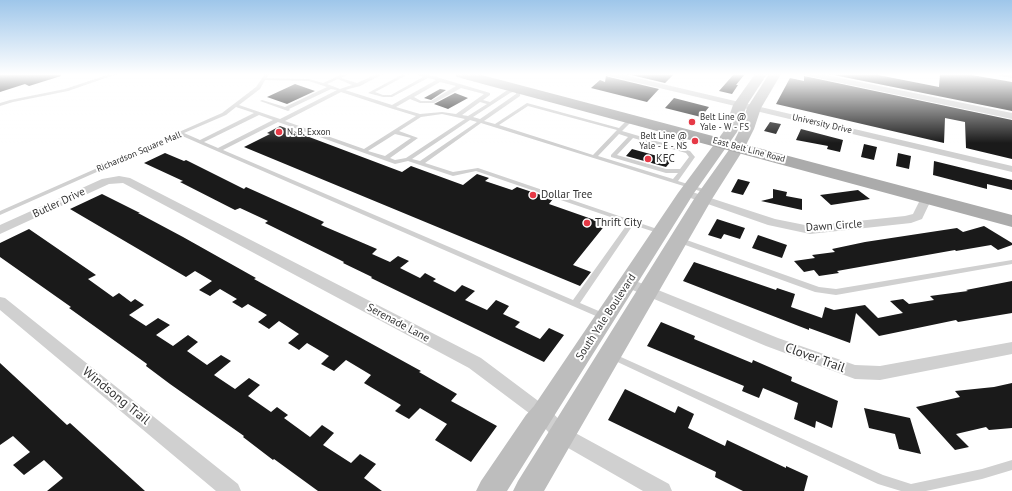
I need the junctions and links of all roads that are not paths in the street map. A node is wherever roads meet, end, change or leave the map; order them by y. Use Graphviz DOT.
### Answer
graph roads {
  1 [pos="32,97"];
  2 [pos="246,97"];
  3 [pos="310,97"];
  4 [pos="327,97"];
  5 [pos="363,97"];
  6 [pos="411,97"];
  7 [pos="439,97"];
  8 [pos="484,97"];
  9 [pos="501,97"];
  10 [pos="515,97"];
  11 [pos="550,97"];
  12 [pos="564,97"];
  13 [pos="708,97"];
  14 [pos="751,97"];
  15 [pos="755,97"];
  16 [pos="919,97"];
  17 [pos="479,100"];
  18 [pos="262,103"];
  19 [pos="491,104"];
  20 [pos="0,105"];
  21 [pos="236,105"];
  22 [pos="747,106"];
  23 [pos="392,107"];
  24 [pos="255,108"];
  25 [pos="285,109"];
  26 [pos="248,110"];
  27 [pos="259,113"];
  28 [pos="296,113"];
  29 [pos="420,116"];
  30 [pos="457,116"];
  31 [pos="1012,116"];
  32 [pos="470,118"];
  33 [pos="278,120"];
  34 [pos="481,121"];
  35 [pos="495,126"];
  36 [pos="623,127"];
  37 [pos="395,132"];
  38 [pos="181,134"];
  39 [pos="632,136"];
  40 [pos="732,141"];
  41 [pos="200,142"];
  42 [pos="218,150"];
  43 [pos="364,151"];
  44 [pos="595,156"];
  45 [pos="385,159"];
  46 [pos="408,159"];
  47 [pos="420,163"];
  48 [pos="1012,169"];
  49 [pos="682,171"];
  50 [pos="119,179"];
  51 [pos="675,181"];
  52 [pos="697,193"];
  53 [pos="926,198"];
  54 [pos="1012,209"];
  55 [pos="0,213"];
  56 [pos="1012,221"];
  57 [pos="632,222"];
  58 [pos="0,230"];
  59 [pos="670,236"];
  60 [pos="1012,262"];
  61 [pos="638,287"];
  62 [pos="0,302"];
  63 [pos="575,304"];
  64 [pos="606,317"];
  65 [pos="1012,348"];
  66 [pos="610,355"];
  67 [pos="543,414"];
  68 [pos="562,435"];
  69 [pos="1012,465"];
  70 [pos="231,491"];
  71 [pos="491,491"];
  72 [pos="528,491"];
  73 [pos="662,491"];
  1 -- 20 [label="lane"];
  2 -- 21 [label="lane, Richardson Square Mall"];
  3 -- 25 [label="lane"];
  4 -- 28 [label="lane"];
  5 -- 23 [label="lane"];
  6 -- 7 [label="lane"];
  6 -- 23 [label="lane"];
  8 -- 17 [label="lane"];
  9 -- 19 [label="lane"];
  10 -- 34 [label="lane"];
  11 -- 36 [label="main road, East Belt Line Road"];
  12 -- 40 [label="main road, East Belt Line Road"];
  13 -- 22 [label="street, University Drive"];
  14 -- 22 [label="street"];
  15 -- 22 [label="street"];
  16 -- 31 [label="street"];
  17 -- 19 [label="lane"];
  17 -- 30 [label="lane"];
  18 -- 25 [label="lane"];
  19 -- 32 [label="lane"];
  21 -- 26 [label="lane"];
  21 -- 38 [label="lane, Richardson Square Mall"];
  22 -- 40 [label="street, South Yale Boulevard"];
  22 -- 48 [label="street, University Drive"];
  23 -- 29 [label="lane"];
  24 -- 26 [label="lane"];
  25 -- 28 [label="lane"];
  26 -- 27 [label="lane"];
  27 -- 33 [label="lane"];
  27 -- 41 [label="lane"];
  28 -- 33 [label="lane"];
  29 -- 30 [label="lane"];
  29 -- 37 [label="lane"];
  30 -- 32 [label="lane"];
  32 -- 34 [label="lane"];
  32 -- 46 [label="lane"];
  33 -- 42 [label="lane"];
  33 -- 43 [label="lane"];
  34 -- 35 [label="lane"];
  34 -- 47 [label="lane"];
  35 -- 36 [label="lane"];
  35 -- 44 [label="lane"];
  36 -- 39 [label="lane"];
  36 -- 40 [label="main road, East Belt Line Road"];
  36 -- 44 [label="lane"];
  37 -- 43 [label="lane"];
  37 -- 45 [label="lane"];
  38 -- 41 [label="lane"];
  38 -- 55 [label="lane, Richardson Square Mall"];
  39 -- 49 [label="lane"];
  39 -- 49 [label="lane"];
  40 -- 52 [label="street, South Yale Boulevard"];
  40 -- 53 [label="main road, East Belt Line Road"];
  40 -- 54 [label="main road, East Belt Line Road"];
  41 -- 42 [label="lane"];
  42 -- 63 [label="lane"];
  43 -- 45 [label="lane"];
  44 -- 51 [label="lane"];
  45 -- 46 [label="lane"];
  46 -- 47 [label="lane"];
  47 -- 57 [label="lane"];
  49 -- 51 [label="lane"];
  50 -- 58 [label="street, Butler Drive"];
  50 -- 67 [label="street, Serenade Lane"];
  51 -- 52 [label="lane"];
  52 -- 53 [label="street, Dawn Circle"];
  52 -- 59 [label="street, South Yale Boulevard"];
  53 -- 56 [label="main road, East Belt Line Road"];
  57 -- 59 [label="lane"];
  57 -- 63 [label="lane"];
  59 -- 60 [label="lane"];
  59 -- 61 [label="street, South Yale Boulevard"];
  61 -- 64 [label="street, South Yale Boulevard"];
  61 -- 65 [label="street, Clover Trail"];
  61 -- 66 [label="street, South Yale Boulevard"];
  62 -- 70 [label="street, Windsong Trail"];
  63 -- 64 [label="lane"];
  64 -- 67 [label="street, South Yale Boulevard"];
  66 -- 68 [label="street, South Yale Boulevard"];
  66 -- 69 [label="lane"];
  67 -- 68 [label="street, Serenade Lane"];
  67 -- 71 [label="street, South Yale Boulevard"];
  68 -- 72 [label="street, South Yale Boulevard"];
  68 -- 73 [label="street, Serenade Lane"];
}
